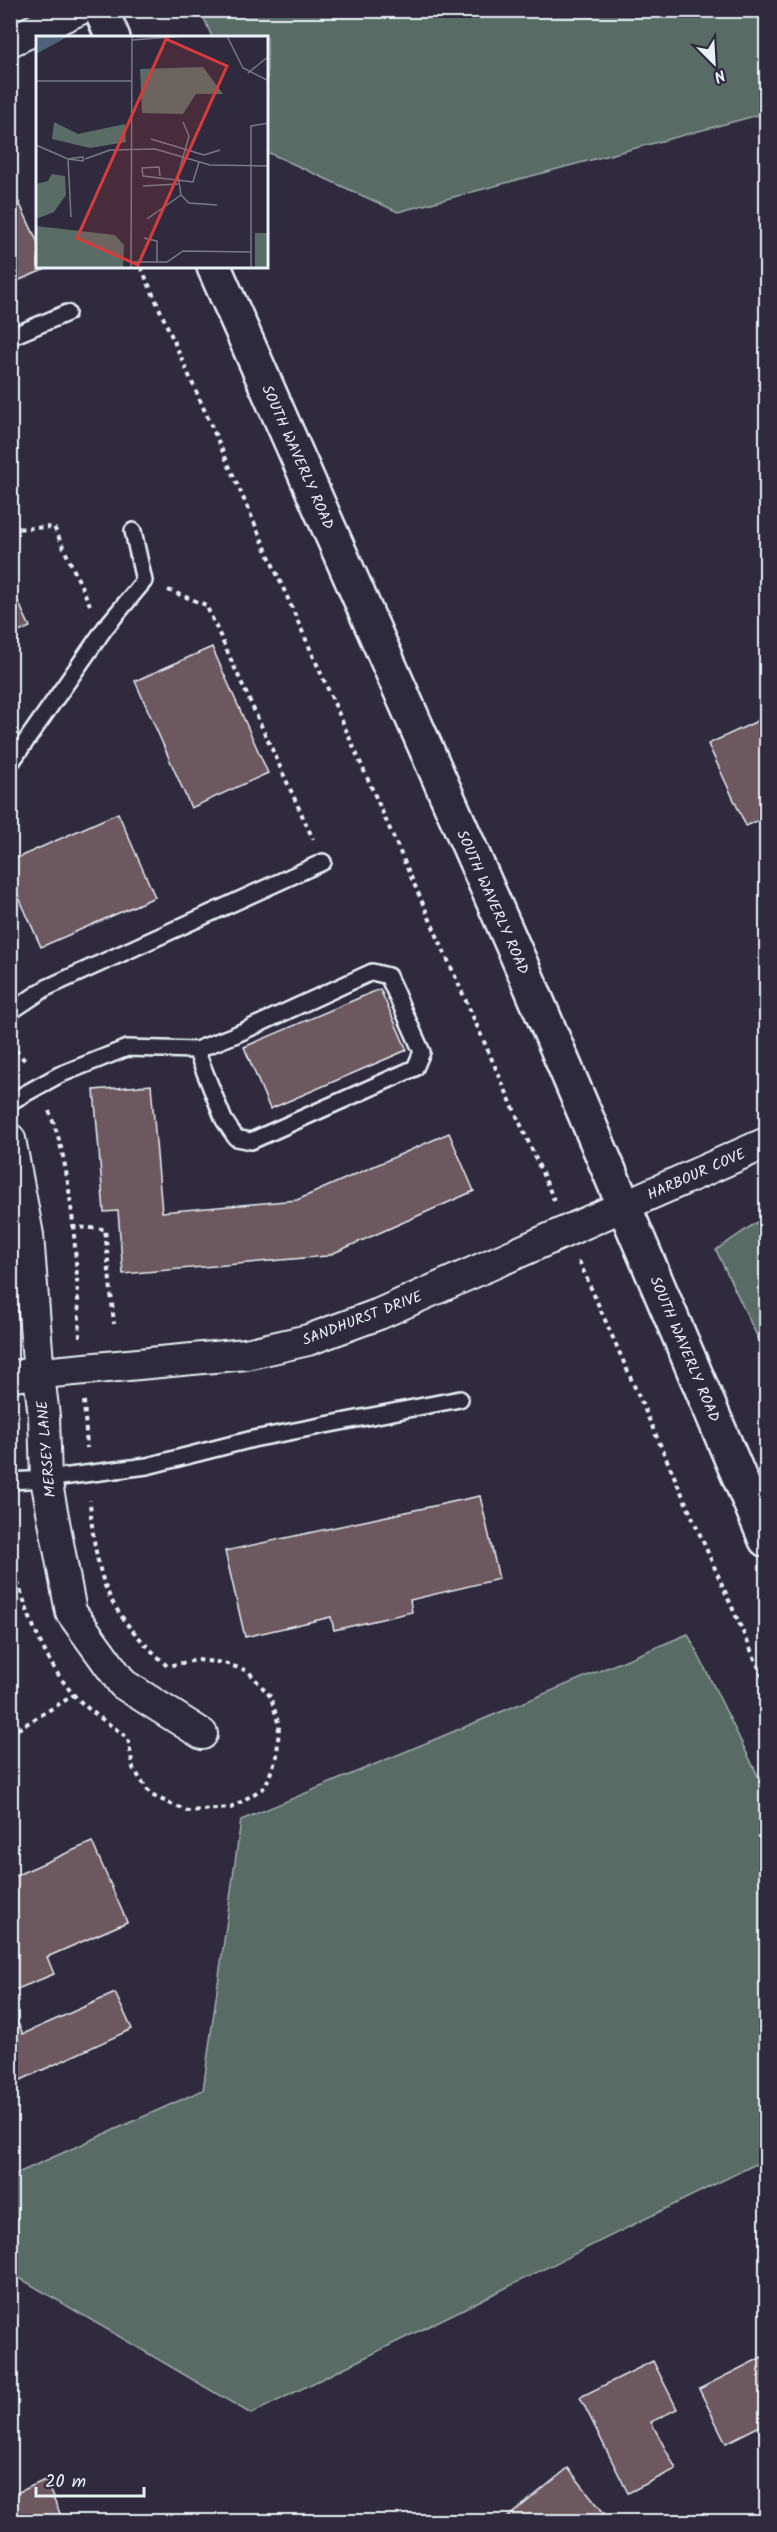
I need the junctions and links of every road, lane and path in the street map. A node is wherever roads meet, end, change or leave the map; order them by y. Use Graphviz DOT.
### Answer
graph roads {
  1 [pos="78,10"];
  2 [pos="101,10"];
  3 [pos="112,36"];
  4 [pos="10,41"];
  5 [pos="141,268"];
  6 [pos="214,268"];
  7 [pos="67,313"];
  8 [pos="10,337"];
  9 [pos="10,529"];
  10 [pos="133,531"];
  11 [pos="144,581"];
  12 [pos="91,608"];
  13 [pos="10,764"];
  14 [pos="323,862"];
  15 [pos="10,1012"];
  16 [pos="10,1043"];
  17 [pos="196,1050"];
  18 [pos="39,1086"];
  19 [pos="10,1102"];
  20 [pos="10,1139"];
  21 [pos="766,1143"];
  22 [pos="625,1205"];
  23 [pos="72,1227"];
  24 [pos="567,1230"];
  25 [pos="114,1324"];
  26 [pos="82,1370"];
  27 [pos="25,1376"];
  28 [pos="460,1399"];
  29 [pos="88,1474"];
  30 [pos="46,1479"];
  31 [pos="10,1480"];
  32 [pos="766,1540"];
  33 [pos="10,1556"];
  34 [pos="766,1684"];
  35 [pos="74,1695"];
  36 [pos="10,1734"];
  37 [pos="202,1734"];
  1 -- 4 [label="street"];
  2 -- 3 [label="main road"];
  5 -- 24 [label="path"];
  6 -- 22 [label="main road, SOUTH WAVERLY ROAD"];
  7 -- 8 [label="lane"];
  9 -- 12 [label="path"];
  10 -- 11 [label="lane"];
  11 -- 13 [label="lane"];
  11 -- 14 [label="path"];
  14 -- 15 [label="lane"];
  16 -- 18 [label="path"];
  17 -- 17 [label="lane"];
  17 -- 18 [label="lane"];
  18 -- 19 [label="lane"];
  18 -- 23 [label="path"];
  20 -- 27 [label="street, MERSEY LANE"];
  21 -- 22 [label="street, HARBOUR COVE"];
  22 -- 24 [label="street, SANDHURST DRIVE"];
  22 -- 32 [label="main road, SOUTH WAVERLY ROAD"];
  23 -- 25 [label="path"];
  23 -- 26 [label="path"];
  24 -- 26 [label="street, SANDHURST DRIVE"];
  24 -- 34 [label="path"];
  26 -- 27 [label="street, SANDHURST DRIVE"];
  26 -- 29 [label="path"];
  27 -- 30 [label="street, MERSEY LANE"];
  28 -- 29 [label="lane"];
  29 -- 30 [label="lane"];
  29 -- 35 [label="path"];
  30 -- 31 [label="lane"];
  30 -- 37 [label="street, MERSEY LANE"];
  33 -- 35 [label="path"];
  35 -- 36 [label="path"];
}
